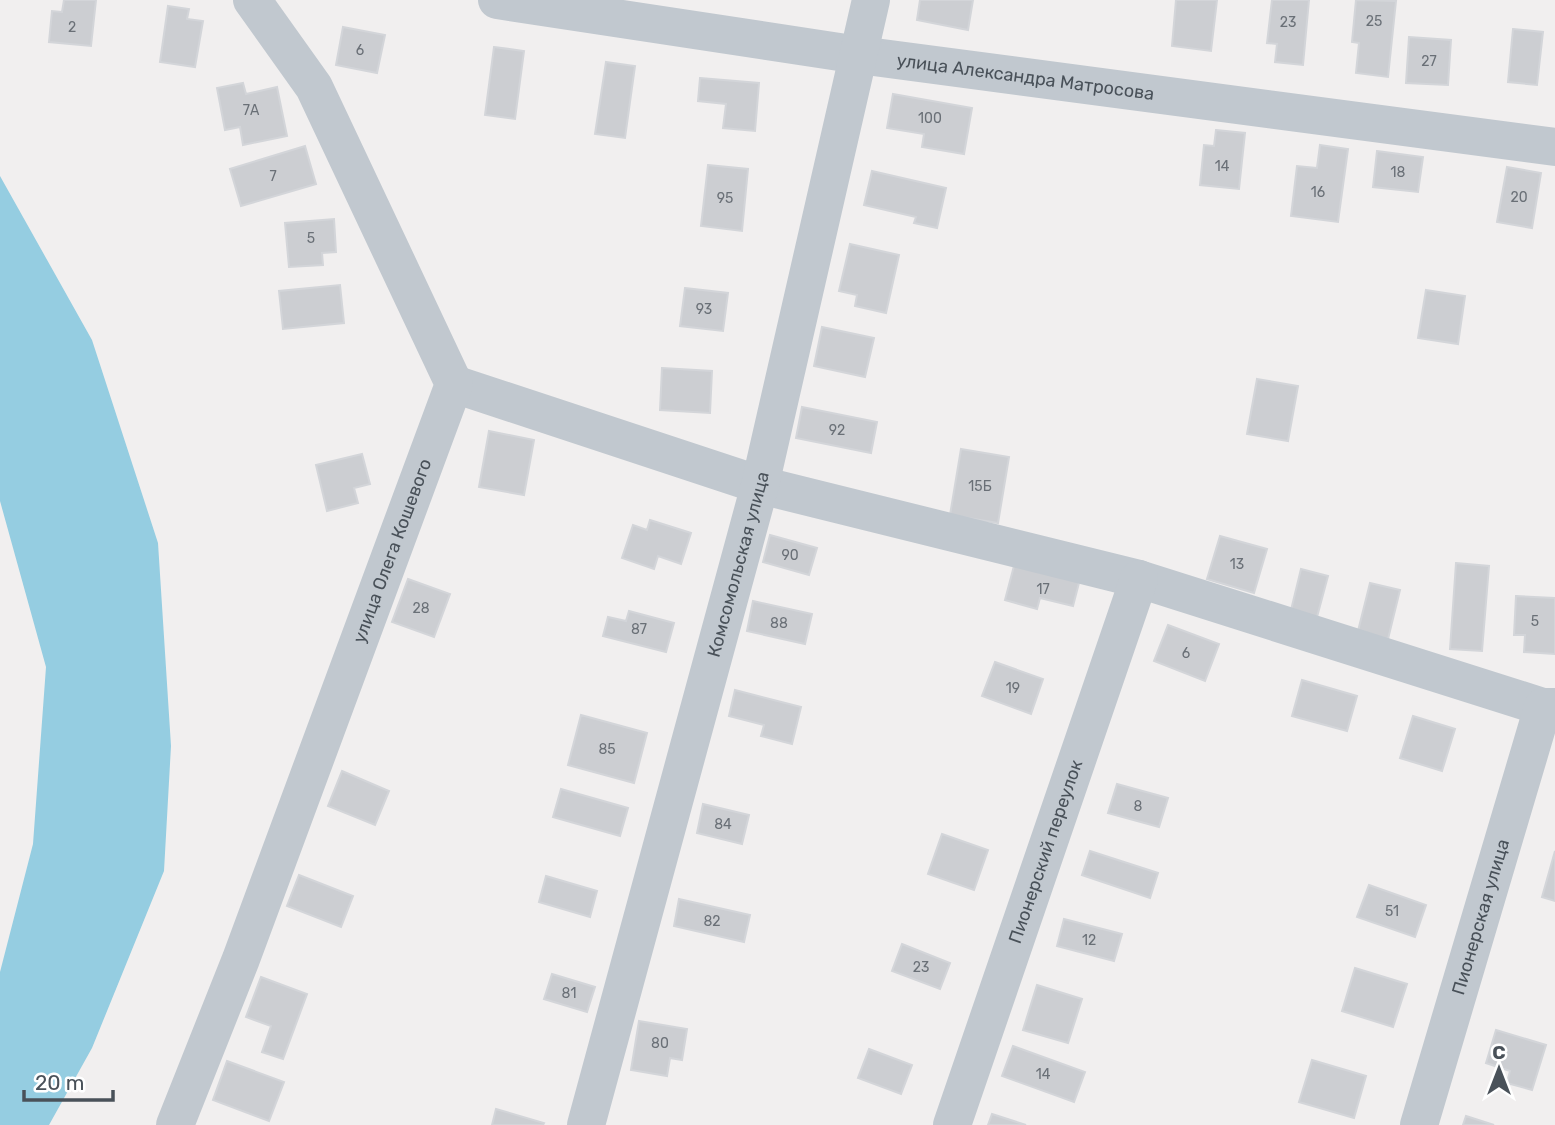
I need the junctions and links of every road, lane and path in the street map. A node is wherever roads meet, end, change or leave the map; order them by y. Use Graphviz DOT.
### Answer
graph roads {
  1 [pos="252,0"];
  2 [pos="497,0"];
  3 [pos="871,0"];
  4 [pos="859,55"];
  5 [pos="1555,147"];
  6 [pos="454,384"];
  7 [pos="760,485"];
  8 [pos="1139,579"];
  9 [pos="1549,707"];
  10 [pos="176,1125"];
  11 [pos="586,1125"];
  12 [pos="952,1125"];
  13 [pos="1419,1125"];
  1 -- 6 [label="street"];
  2 -- 4 [label="street, улица Александра Матросова"];
  3 -- 4 [label="street, Комсомольская улица"];
  4 -- 5 [label="street, улица Александра Матросова"];
  4 -- 7 [label="street, Комсомольская улица"];
  6 -- 7 [label="street"];
  6 -- 10 [label="street, улица Олега Кошевого"];
  7 -- 8 [label="street"];
  7 -- 11 [label="street, Комсомольская улица"];
  8 -- 9 [label="street"];
  8 -- 12 [label="street, Пионерский переулок"];
  9 -- 13 [label="street, Пионерская улица"];
}
